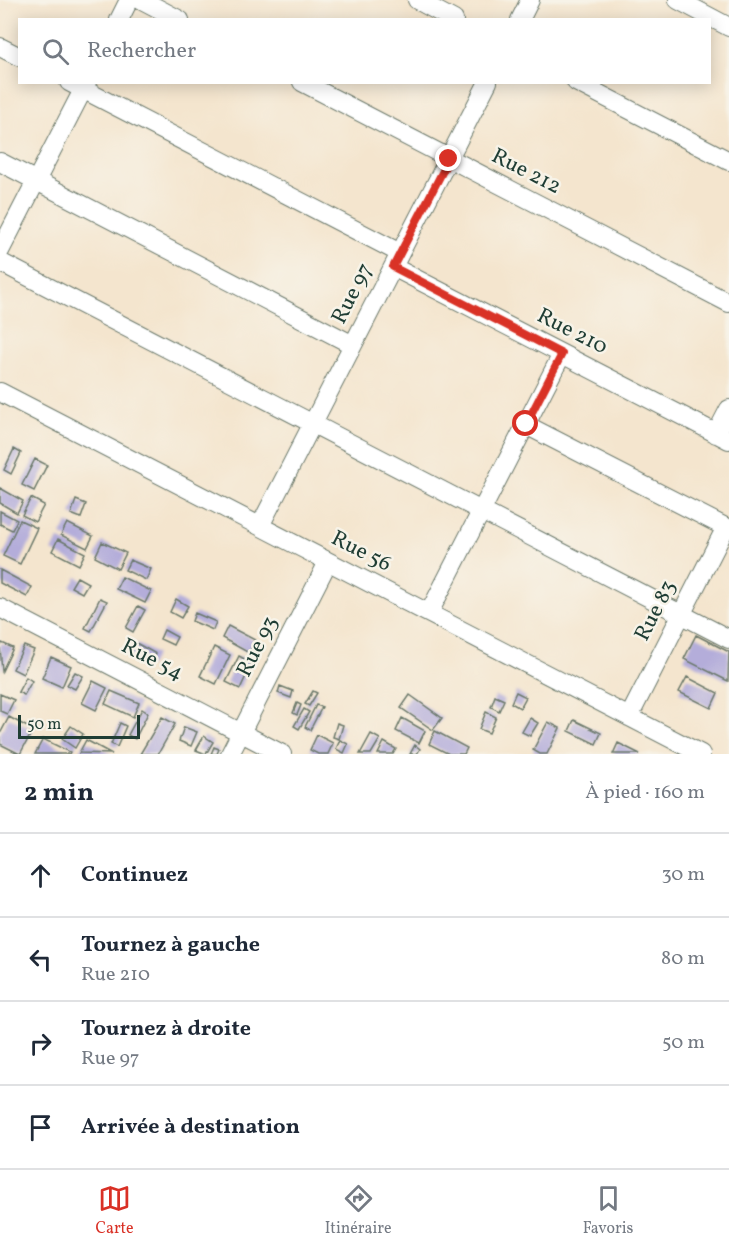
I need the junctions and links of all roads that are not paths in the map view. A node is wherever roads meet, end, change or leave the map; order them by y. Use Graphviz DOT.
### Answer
graph roads {
  1 [pos="129,0"];
  2 [pos="142,0"];
  3 [pos="417,0"];
  4 [pos="530,0"];
  5 [pos="678,0"];
  6 [pos="120,18"];
  7 [pos="176,18"];
  8 [pos="450,18"];
  9 [pos="521,18"];
  10 [pos="729,27"];
  11 [pos="0,46"];
  12 [pos="18,56"];
  13 [pos="306,84"];
  14 [pos="487,84"];
  15 [pos="580,84"];
  16 [pos="80,85"];
  17 [pos="449,159"];
  18 [pos="729,161"];
  19 [pos="0,162"];
  20 [pos="36,181"];
  21 [pos="0,251"];
  22 [pos="397,260"];
  23 [pos="0,262"];
  24 [pos="729,303"];
  25 [pos="353,345"];
  26 [pos="562,354"];
  27 [pos="0,392"];
  28 [pos="729,409"];
  29 [pos="313,424"];
  30 [pos="526,424"];
  31 [pos="723,437"];
  32 [pos="482,511"];
  33 [pos="260,526"];
  34 [pos="728,528"];
  35 [pos="328,562"];
  36 [pos="0,608"];
  37 [pos="429,614"];
  38 [pos="682,614"];
  39 [pos="729,639"];
  40 [pos="629,717"];
  41 [pos="241,732"];
  42 [pos="230,754"];
  43 [pos="282,754"];
  44 [pos="699,754"];
  1 -- 6 [label="street"];
  2 -- 7 [label="street"];
  3 -- 8 [label="street"];
  4 -- 9 [label="street"];
  5 -- 10 [label="street"];
  11 -- 12 [label="street"];
  13 -- 17 [label="street, Rue 212"];
  14 -- 17 [label="street, Rue 97"];
  15 -- 18 [label="street"];
  16 -- 20 [label="street"];
  16 -- 22 [label="street, Rue 210"];
  17 -- 22 [label="street, Rue 97"];
  17 -- 24 [label="street, Rue 212"];
  19 -- 20 [label="street"];
  20 -- 21 [label="street"];
  20 -- 25 [label="street"];
  22 -- 25 [label="street, Rue 97"];
  22 -- 26 [label="street, Rue 210"];
  23 -- 29 [label="street"];
  25 -- 29 [label="street, Rue 97"];
  26 -- 30 [label="street"];
  26 -- 31 [label="street, Rue 210"];
  27 -- 33 [label="street, Rue 56"];
  28 -- 31 [label="street"];
  29 -- 32 [label="street"];
  29 -- 33 [label="street, Rue 97"];
  30 -- 32 [label="street"];
  30 -- 34 [label="street"];
  32 -- 37 [label="street"];
  32 -- 38 [label="street"];
  33 -- 35 [label="street, Rue 56"];
  34 -- 38 [label="street, Rue 83"];
  35 -- 37 [label="street, Rue 56"];
  35 -- 41 [label="street, Rue 93"];
  36 -- 41 [label="street, Rue 54"];
  37 -- 40 [label="street, Rue 56"];
  38 -- 39 [label="street"];
  38 -- 40 [label="street, Rue 83"];
  40 -- 44 [label="street, Rue 56"];
  41 -- 42 [label="street, Rue 93"];
  41 -- 43 [label="street, Rue 54"];
}
